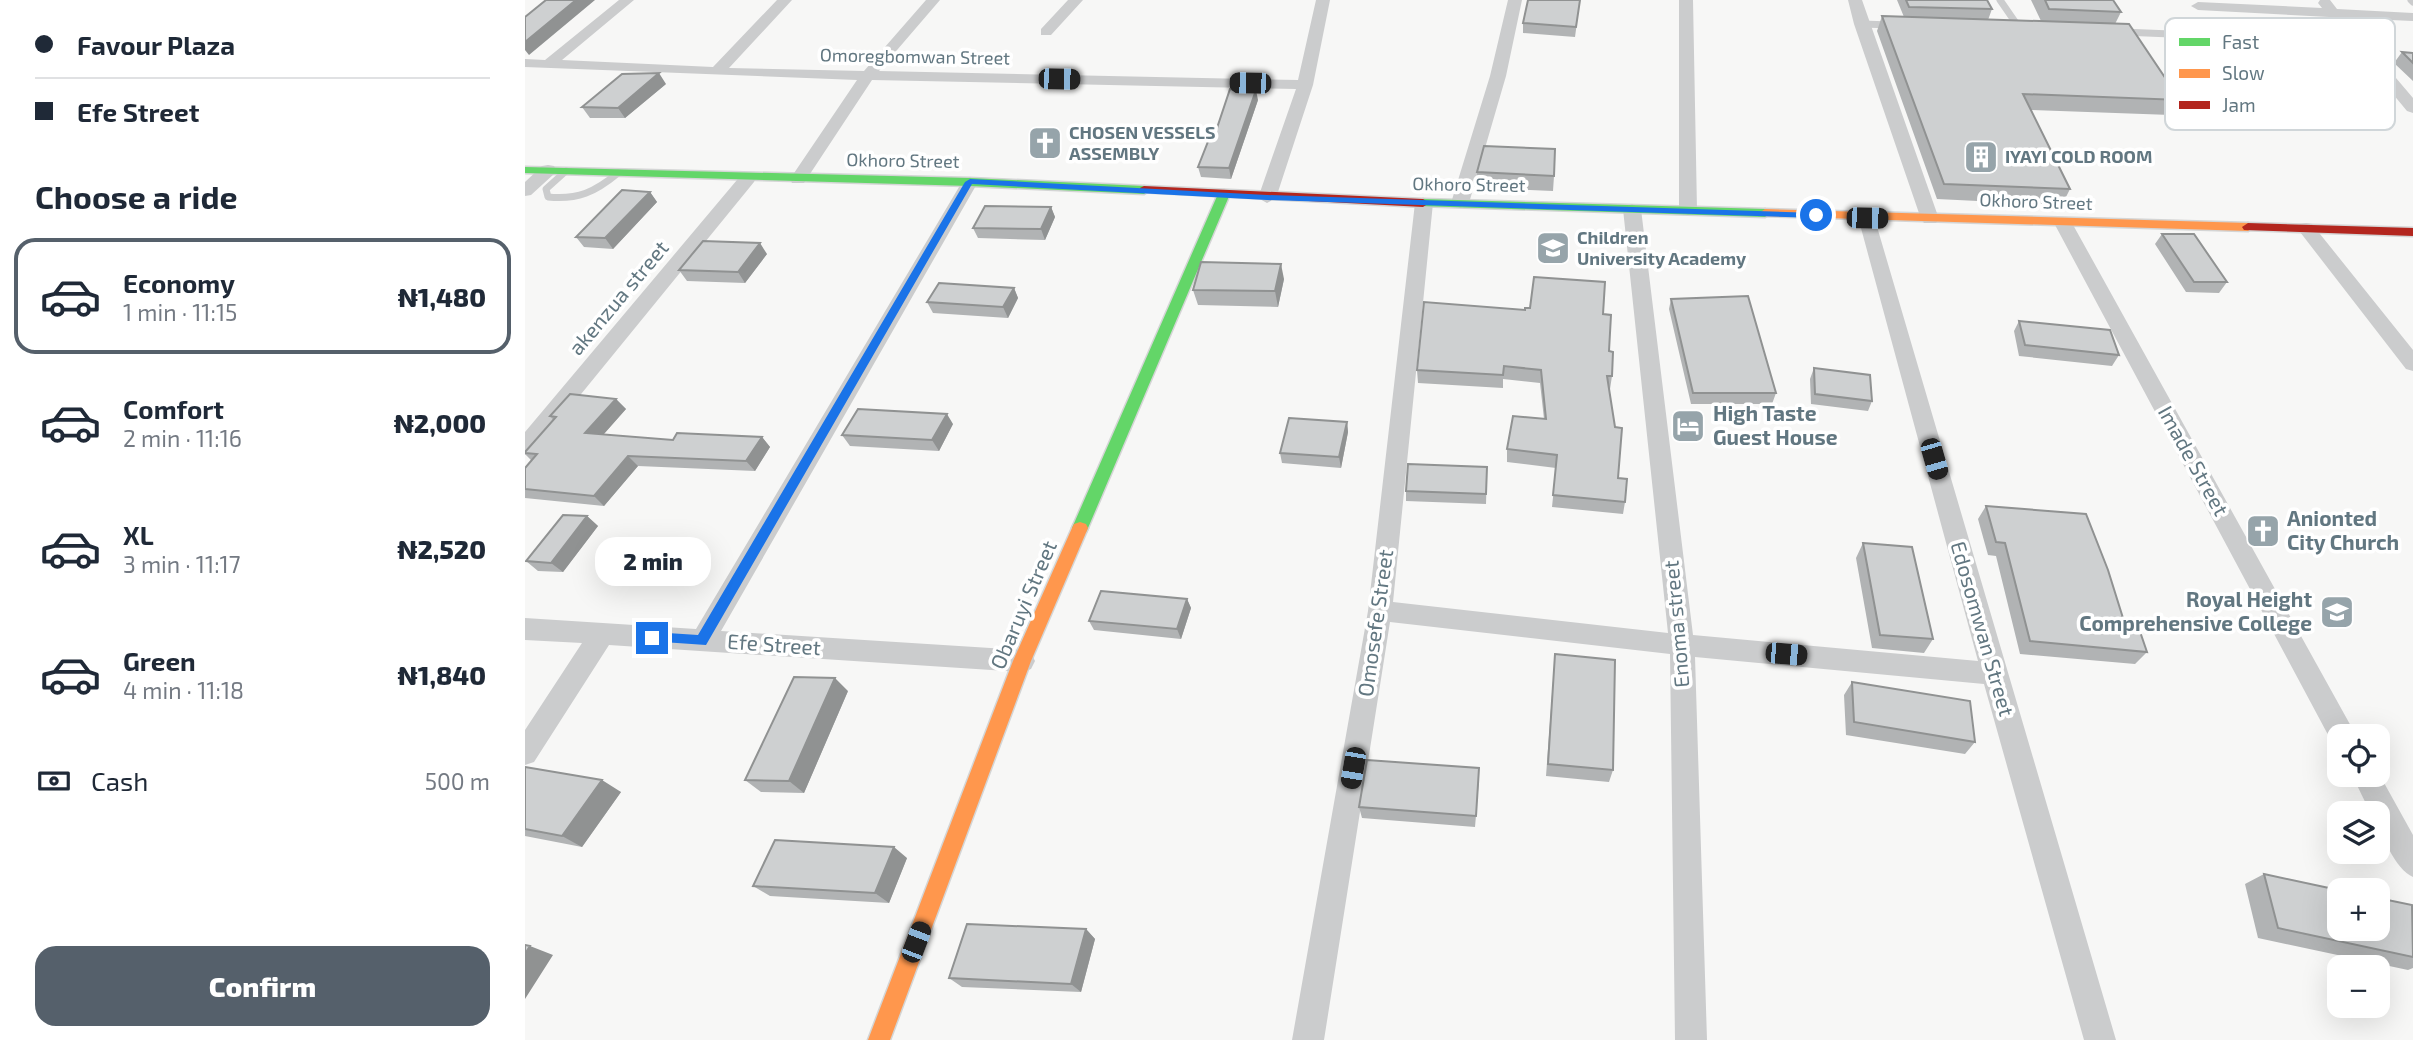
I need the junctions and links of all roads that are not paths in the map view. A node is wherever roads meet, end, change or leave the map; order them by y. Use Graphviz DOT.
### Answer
graph roads {
  1 [pos="627,0"];
  2 [pos="785,0"];
  3 [pos="933,0"];
  4 [pos="1076,0"];
  5 [pos="1323,0"];
  6 [pos="1515,0"];
  7 [pos="1686,0"];
  8 [pos="1855,0"];
  9 [pos="2000,0"];
  10 [pos="2197,6"];
  11 [pos="2327,6"];
  12 [pos="2413,17"];
  13 [pos="1861,23"];
  14 [pos="1901,25"];
  15 [pos="2007,28"];
  16 [pos="2020,29"];
  17 [pos="2034,29"];
  18 [pos="1046,32"];
  19 [pos="2117,32"];
  20 [pos="2165,34"];
  21 [pos="525,63"];
  22 [pos="549,64"];
  23 [pos="716,72"];
  24 [pos="868,75"];
  25 [pos="1305,85"];
  26 [pos="2395,86"];
  27 [pos="2412,106"];
  28 [pos="525,170"];
  29 [pos="548,170"];
  30 [pos="566,171"];
  31 [pos="618,173"];
  32 [pos="748,178"];
  33 [pos="798,179"];
  34 [pos="970,182"];
  35 [pos="525,191"];
  36 [pos="1224,194"];
  37 [pos="1267,198"];
  38 [pos="1424,203"];
  39 [pos="1460,203"];
  40 [pos="1632,209"];
  41 [pos="1688,210"];
  42 [pos="1867,218"];
  43 [pos="1930,219"];
  44 [pos="2063,223"];
  45 [pos="2306,228"];
  46 [pos="2413,232"];
  47 [pos="2413,364"];
  48 [pos="525,447"];
  49 [pos="1380,611"];
  50 [pos="525,629"];
  51 [pos="602,634"];
  52 [pos="702,641"];
  53 [pos="1682,645"];
  54 [pos="1022,661"];
  55 [pos="1994,674"];
  56 [pos="2336,724"];
  57 [pos="525,753"];
  58 [pos="2372,787"];
  59 [pos="2413,863"];
  60 [pos="879,1040"];
  61 [pos="1308,1040"];
  62 [pos="1691,1040"];
  63 [pos="2100,1040"];
  1 -- 22 [label="street"];
  2 -- 23 [label="street"];
  3 -- 24 [label="street"];
  4 -- 18 [label="street"];
  5 -- 25 [label="street"];
  6 -- 39 [label="street"];
  7 -- 41 [label="street"];
  8 -- 13 [label="street"];
  9 -- 16 [label="lane"];
  10 -- 11 [label="street"];
  11 -- 12 [label="street"];
  13 -- 14 [label="lane"];
  13 -- 43 [label="street"];
  15 -- 16 [label="lane"];
  16 -- 17 [label="lane"];
  19 -- 20 [label="lane"];
  21 -- 22 [label="street, Omoregbomwan Street"];
  22 -- 23 [label="street, Omoregbomwan Street"];
  23 -- 24 [label="street, Omoregbomwan Street"];
  24 -- 25 [label="street, Omoregbomwan Street"];
  24 -- 33 [label="street"];
  25 -- 37 [label="street"];
  26 -- 27 [label="street"];
  28 -- 29 [label="street, Okhoro Street"];
  29 -- 30 [label="street, Okhoro Street"];
  29 -- 35 [label="street"];
  30 -- 31 [label="street, Okhoro Street"];
  30 -- 31 [label="lane"];
  31 -- 32 [label="street, Okhoro Street"];
  32 -- 33 [label="street, Okhoro Street"];
  32 -- 48 [label="street, akenzua street"];
  33 -- 34 [label="street, Okhoro Street"];
  34 -- 36 [label="street, Okhoro Street"];
  34 -- 52 [label="street"];
  36 -- 37 [label="street, Okhoro Street"];
  36 -- 54 [label="street, Obaruyi Street"];
  37 -- 38 [label="street, Okhoro Street"];
  38 -- 39 [label="street, Okhoro Street"];
  38 -- 49 [label="street, Omosefe Street"];
  39 -- 40 [label="street, Okhoro Street"];
  40 -- 41 [label="street, Okhoro Street"];
  40 -- 53 [label="street, Enoma street"];
  41 -- 42 [label="street, Okhoro Street"];
  42 -- 43 [label="street, Okhoro Street"];
  42 -- 55 [label="street, Edosomwan Street"];
  43 -- 44 [label="street, Okhoro Street"];
  44 -- 45 [label="street, Okhoro Street"];
  44 -- 56 [label="street, Imade Street"];
  45 -- 46 [label="street, Okhoro Street"];
  45 -- 47 [label="street"];
  49 -- 53 [label="street"];
  49 -- 61 [label="street, Omosefe Street"];
  50 -- 51 [label="street, Efe Street"];
  51 -- 52 [label="street, Efe Street"];
  51 -- 57 [label="street"];
  52 -- 54 [label="street, Efe Street"];
  53 -- 55 [label="street"];
  53 -- 62 [label="street, Enoma street"];
  54 -- 60 [label="street, Obaruyi Street"];
  55 -- 63 [label="street, Edosomwan Street"];
  58 -- 59 [label="street"];
}
